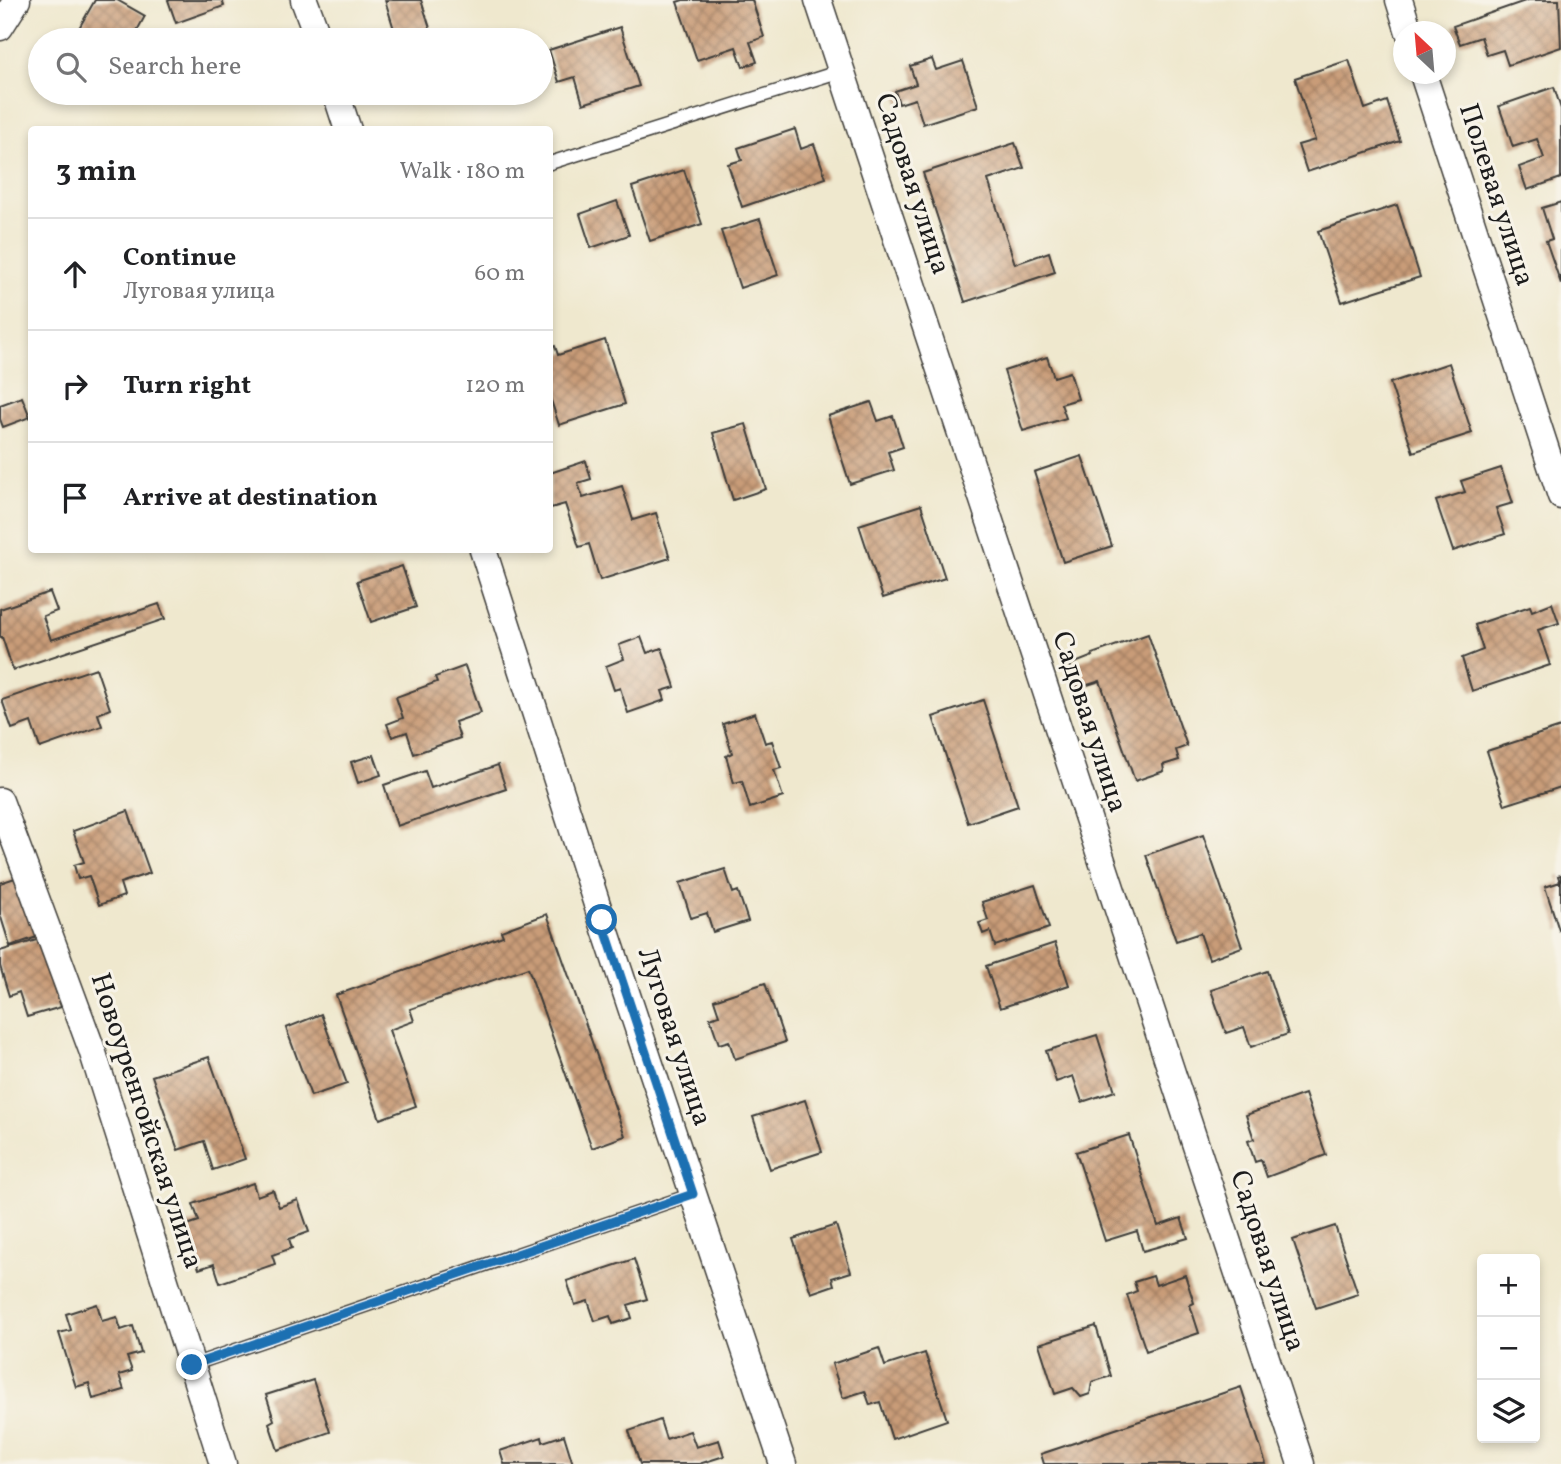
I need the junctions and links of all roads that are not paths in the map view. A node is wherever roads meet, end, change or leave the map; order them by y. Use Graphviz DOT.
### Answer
graph roads {
  1 [pos="17,0"];
  2 [pos="304,0"];
  3 [pos="818,0"];
  4 [pos="1399,0"];
  5 [pos="1406,21"];
  6 [pos="0,27"];
  7 [pos="314,28"];
  8 [pos="841,71"];
  9 [pos="1426,84"];
  10 [pos="340,105"];
  11 [pos="347,126"];
  12 [pos="553,162"];
  13 [pos="1561,496"];
  14 [pos="484,553"];
  15 [pos="0,801"];
  16 [pos="693,1194"];
  17 [pos="192,1365"];
  18 [pos="223,1464"];
  19 [pos="783,1464"];
  20 [pos="1301,1464"];
  1 -- 6 [label="street"];
  2 -- 7 [label="street"];
  3 -- 8 [label="street, Садовая улица"];
  4 -- 5 [label="street"];
  8 -- 12 [label="lane"];
  8 -- 20 [label="street, Садовая улица"];
  9 -- 13 [label="street, Полевая улица"];
  10 -- 11 [label="street"];
  14 -- 16 [label="street, Луговая улица"];
  15 -- 17 [label="street, Новоуренгойская улица"];
  16 -- 17 [label="lane"];
  16 -- 19 [label="street, Луговая улица"];
  17 -- 18 [label="street, Новоуренгойская улица"];
}
